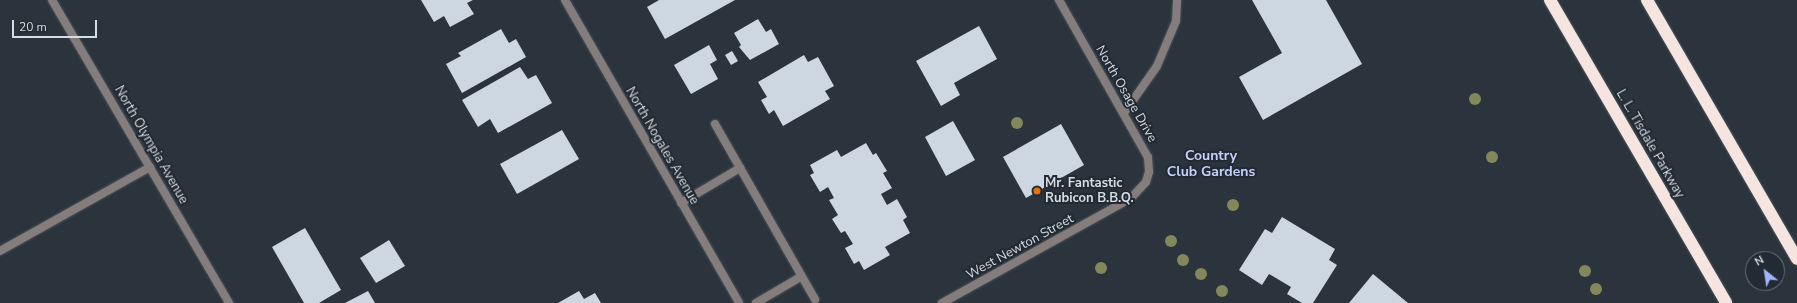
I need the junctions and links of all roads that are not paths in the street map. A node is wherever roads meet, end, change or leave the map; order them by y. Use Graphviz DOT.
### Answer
graph roads {
  1 [pos="52,0"];
  2 [pos="565,0"];
  3 [pos="1059,0"];
  4 [pos="1177,0"];
  5 [pos="1550,0"];
  6 [pos="1647,0"];
  7 [pos="1124,113"];
  8 [pos="715,124"];
  9 [pos="150,167"];
  10 [pos="740,168"];
  11 [pos="1130,199"];
  12 [pos="681,204"];
  13 [pos="0,251"];
  14 [pos="1797,259"];
  15 [pos="802,276"];
  16 [pos="815,299"];
  17 [pos="229,303"];
  18 [pos="739,303"];
  19 [pos="756,303"];
  20 [pos="942,303"];
  21 [pos="1726,303"];
  1 -- 9 [label="street, North Olympia Avenue"];
  2 -- 12 [label="street, North Nogales Avenue"];
  3 -- 7 [label="street, North Osage Drive"];
  4 -- 7 [label="street"];
  5 -- 21 [label="highway, L. L. Tisdale Parkway"];
  6 -- 14 [label="highway"];
  7 -- 11 [label="street, North Osage Drive"];
  8 -- 10 [label="street"];
  9 -- 13 [label="street"];
  9 -- 17 [label="street, North Olympia Avenue"];
  10 -- 12 [label="street"];
  10 -- 15 [label="street"];
  11 -- 20 [label="street, West Newton Street"];
  12 -- 18 [label="street, North Nogales Avenue"];
  15 -- 16 [label="street"];
  15 -- 19 [label="street"];
}
